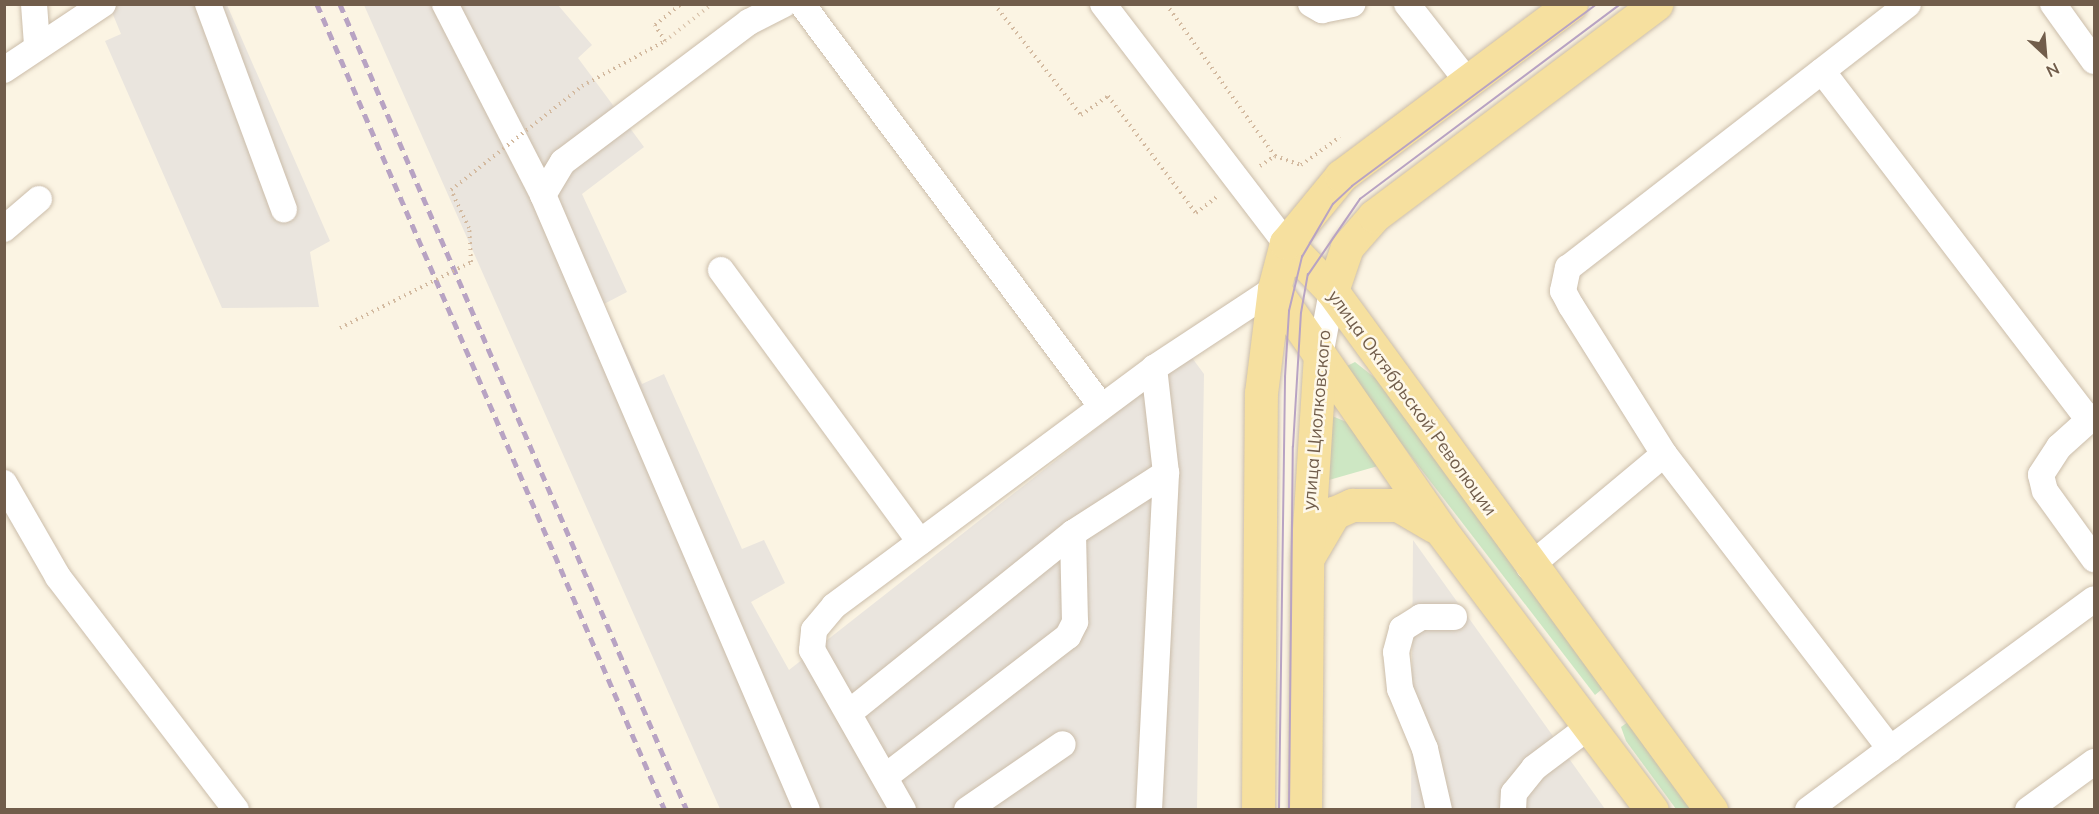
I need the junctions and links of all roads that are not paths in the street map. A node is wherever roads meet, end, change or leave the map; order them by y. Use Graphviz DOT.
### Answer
graph roads {
  1 [pos="34,4"];
  2 [pos="103,4"];
  3 [pos="208,4"];
  4 [pos="446,4"];
  5 [pos="784,4"];
  6 [pos="802,4"];
  7 [pos="1102,4"];
  8 [pos="1311,4"];
  9 [pos="1352,4"];
  10 [pos="1407,4"];
  11 [pos="1571,4"];
  12 [pos="1656,4"];
  13 [pos="1908,4"];
  14 [pos="2052,4"];
  15 [pos="37,45"];
  16 [pos="2094,61"];
  17 [pos="4,70"];
  18 [pos="1822,71"];
  19 [pos="1468,82"];
  20 [pos="543,195"];
  21 [pos="39,200"];
  22 [pos="284,209"];
  23 [pos="4,230"];
  24 [pos="1286,243"];
  25 [pos="721,270"];
  26 [pos="1274,289"];
  27 [pos="1332,291"];
  28 [pos="1320,356"];
  29 [pos="1154,368"];
  30 [pos="1102,407"];
  31 [pos="2092,418"];
  32 [pos="1664,453"];
  33 [pos="1166,472"];
  34 [pos="4,483"];
  35 [pos="1440,529"];
  36 [pos="1073,533"];
  37 [pos="920,542"];
  38 [pos="2094,559"];
  39 [pos="1307,561"];
  40 [pos="1529,567"];
  41 [pos="2094,599"];
  42 [pos="1454,617"];
  43 [pos="1625,695"];
  44 [pos="850,712"];
  45 [pos="1591,725"];
  46 [pos="1063,744"];
  47 [pos="1890,749"];
  48 [pos="2094,762"];
  49 [pos="885,777"];
  50 [pos="236,810"];
  51 [pos="807,810"];
  52 [pos="903,810"];
  53 [pos="967,810"];
  54 [pos="1149,810"];
  55 [pos="1258,810"];
  56 [pos="1305,810"];
  57 [pos="1438,810"];
  58 [pos="1514,810"];
  59 [pos="1652,810"];
  60 [pos="1711,810"];
  61 [pos="1808,810"];
  62 [pos="2028,810"];
  1 -- 15 [label="street"];
  2 -- 15 [label="street"];
  3 -- 22 [label="street"];
  4 -- 20 [label="street"];
  5 -- 20 [label="street"];
  6 -- 30 [label="street"];
  7 -- 24 [label="street, улица Октябрьской Революции"];
  8 -- 9 [label="street"];
  10 -- 19 [label="street"];
  11 -- 19 [label="main road"];
  12 -- 27 [label="main road, улица Циолковского"];
  13 -- 18 [label="street"];
  14 -- 16 [label="street"];
  15 -- 17 [label="street"];
  18 -- 31 [label="street"];
  18 -- 32 [label="street"];
  19 -- 24 [label="main road"];
  20 -- 51 [label="street"];
  21 -- 23 [label="street"];
  24 -- 26 [label="main road"];
  24 -- 27 [label="main road, улица Октябрьской Революции"];
  25 -- 37 [label="street"];
  26 -- 28 [label="main road"];
  26 -- 29 [label="street"];
  26 -- 55 [label="main road"];
  27 -- 28 [label="street, улица Циолковского"];
  27 -- 40 [label="main road, улица Октябрьской Революции"];
  28 -- 35 [label="main road"];
  28 -- 39 [label="main road, улица Циолковского"];
  29 -- 30 [label="street"];
  29 -- 33 [label="street"];
  30 -- 37 [label="street"];
  31 -- 38 [label="street"];
  32 -- 40 [label="street"];
  32 -- 47 [label="street"];
  33 -- 36 [label="street"];
  33 -- 54 [label="street"];
  34 -- 50 [label="street"];
  35 -- 39 [label="main road"];
  35 -- 45 [label="main road"];
  36 -- 44 [label="street"];
  36 -- 49 [label="street"];
  37 -- 44 [label="street"];
  39 -- 56 [label="main road, улица Циолковского"];
  40 -- 43 [label="main road, улица Октябрьской Революции"];
  41 -- 47 [label="street"];
  42 -- 57 [label="street"];
  43 -- 45 [label="main road"];
  43 -- 60 [label="main road, улица Октябрьской Революции"];
  44 -- 49 [label="street"];
  45 -- 58 [label="street"];
  45 -- 59 [label="main road"];
  46 -- 53 [label="street"];
  47 -- 61 [label="street"];
  48 -- 62 [label="street"];
  49 -- 52 [label="street"];
}
